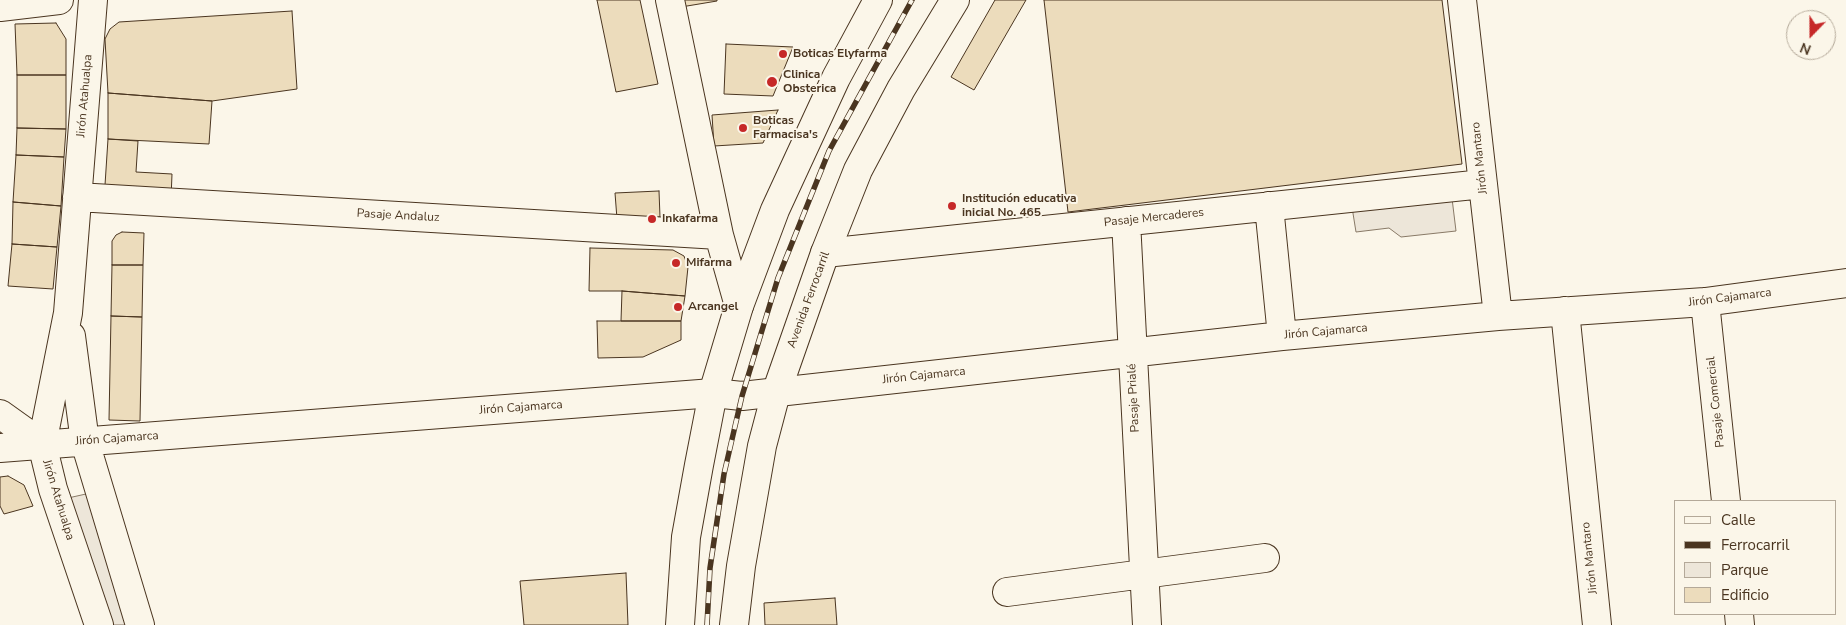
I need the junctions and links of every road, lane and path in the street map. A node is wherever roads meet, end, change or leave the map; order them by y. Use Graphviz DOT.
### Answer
graph roads {
  1 [pos="59,0"];
  2 [pos="93,0"];
  3 [pos="670,0"];
  4 [pos="878,0"];
  5 [pos="955,0"];
  6 [pos="1462,0"];
  7 [pos="0,7"];
  8 [pos="1483,184"];
  9 [pos="77,197"];
  10 [pos="1270,206"];
  11 [pos="1126,221"];
  12 [pos="719,235"];
  13 [pos="825,253"];
  14 [pos="1846,283"];
  15 [pos="1705,302"];
  16 [pos="739,306"];
  17 [pos="1564,311"];
  18 [pos="68,313"];
  19 [pos="1498,316"];
  20 [pos="1282,336"];
  21 [pos="1132,353"];
  22 [pos="713,393"];
  23 [pos="776,393"];
  24 [pos="0,414"];
  25 [pos="85,442"];
  26 [pos="42,444"];
  27 [pos="0,448"];
  28 [pos="1726,500"];
  29 [pos="1264,558"];
  30 [pos="1144,574"];
  31 [pos="1006,592"];
  32 [pos="99,625"];
  33 [pos="140,625"];
  34 [pos="680,625"];
  35 [pos="734,625"];
  36 [pos="1147,625"];
  37 [pos="1597,625"];
  1 -- 7 [label="street"];
  2 -- 9 [label="street, Jirón Atahualpa"];
  3 -- 12 [label="street"];
  4 -- 16 [label="street"];
  5 -- 13 [label="street, Avenida Ferrocarril"];
  6 -- 8 [label="street, Jirón Mantaro"];
  8 -- 10 [label="street, Pasaje Mercaderes"];
  8 -- 19 [label="street, Jirón Mantaro"];
  9 -- 12 [label="street, Pasaje Andaluz"];
  9 -- 18 [label="street, Jirón Atahualpa"];
  10 -- 11 [label="street, Pasaje Mercaderes"];
  10 -- 20 [label="street"];
  11 -- 13 [label="street, Pasaje Mercaderes"];
  11 -- 21 [label="street, Pasaje Prialé"];
  12 -- 16 [label="street"];
  13 -- 23 [label="street, Avenida Ferrocarril"];
  14 -- 15 [label="street, Jirón Cajamarca"];
  15 -- 17 [label="street, Jirón Cajamarca"];
  15 -- 28 [label="street, Pasaje Comercial"];
  16 -- 22 [label="street"];
  17 -- 19 [label="street, Jirón Cajamarca"];
  17 -- 37 [label="street, Jirón Mantaro"];
  18 -- 25 [label="street, Jirón Atahualpa"];
  18 -- 26 [label="street, Jirón Atahualpa"];
  19 -- 20 [label="street, Jirón Cajamarca"];
  20 -- 21 [label="street, Jirón Cajamarca"];
  21 -- 23 [label="street, Jirón Cajamarca"];
  21 -- 30 [label="street, Pasaje Prialé"];
  22 -- 23 [label="street, Jirón Cajamarca"];
  22 -- 25 [label="street, Jirón Cajamarca"];
  22 -- 34 [label="street"];
  23 -- 35 [label="street, Avenida Ferrocarril"];
  24 -- 26 [label="street"];
  25 -- 26 [label="street, Jirón Cajamarca"];
  25 -- 33 [label="street, Jirón Atahualpa"];
  26 -- 27 [label="street, Jirón Cajamarca"];
  26 -- 32 [label="street, Jirón Atahualpa"];
  29 -- 30 [label="street"];
  30 -- 31 [label="street"];
  30 -- 36 [label="street, Pasaje Prialé"];
}
